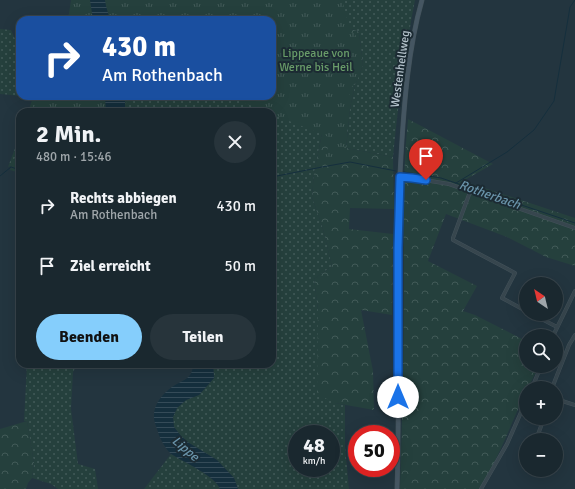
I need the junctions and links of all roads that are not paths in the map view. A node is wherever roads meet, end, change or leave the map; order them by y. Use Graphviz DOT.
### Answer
graph roads {
  1 [pos="422,0"];
  2 [pos="400,177"];
  3 [pos="470,192"];
  4 [pos="575,228"];
  5 [pos="575,291"];
  6 [pos="519,307"];
  7 [pos="545,321"];
  8 [pos="557,327"];
  9 [pos="575,335"];
  10 [pos="555,381"];
  11 [pos="563,401"];
  12 [pos="575,405"];
  13 [pos="519,416"];
  14 [pos="397,489"];
  15 [pos="481,489"];
  1 -- 2 [label="main road, Westenhellweg"];
  2 -- 3 [label="street"];
  2 -- 14 [label="main road, Westenhellweg"];
  3 -- 4 [label="street"];
  3 -- 6 [label="street"];
  5 -- 8 [label="street"];
  7 -- 8 [label="street"];
  9 -- 10 [label="street"];
  11 -- 12 [label="street"];
  13 -- 15 [label="street"];
}
